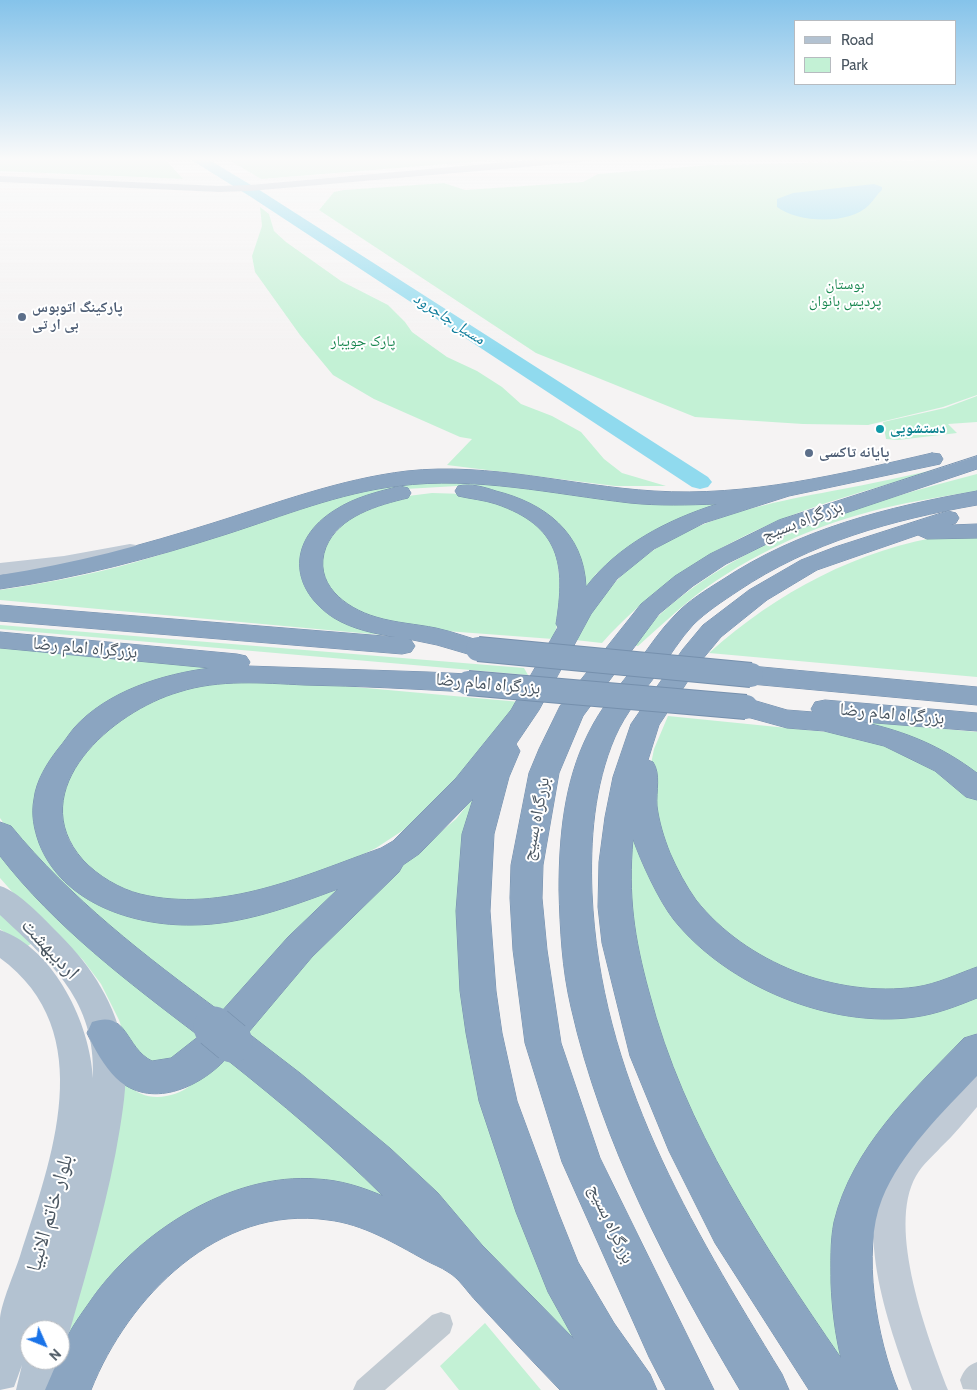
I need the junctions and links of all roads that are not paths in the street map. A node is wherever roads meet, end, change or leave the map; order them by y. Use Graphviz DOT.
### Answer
graph roads {
  1 [pos="977,449"];
  2 [pos="977,462"];
  3 [pos="781,491"];
  4 [pos="977,498"];
  5 [pos="977,511"];
  6 [pos="977,531"];
  7 [pos="900,533"];
  8 [pos="182,539"];
  9 [pos="0,569"];
  10 [pos="0,582"];
  11 [pos="0,613"];
  12 [pos="568,633"];
  13 [pos="0,640"];
  14 [pos="478,649"];
  15 [pos="751,675"];
  16 [pos="468,682"];
  17 [pos="977,682"];
  18 [pos="977,696"];
  19 [pos="746,708"];
  20 [pos="520,718"];
  21 [pos="977,722"];
  22 [pos="645,724"];
  23 [pos="977,788"];
  24 [pos="0,834"];
  25 [pos="400,852"];
  26 [pos="0,897"];
  27 [pos="0,942"];
  28 [pos="977,982"];
  29 [pos="105,1033"];
  30 [pos="977,1050"];
  31 [pos="977,1086"];
  32 [pos="467,1260"];
  33 [pos="55,1320"];
  34 [pos="441,1324"];
  35 [pos="41,1370"];
  36 [pos="0,1373"];
  37 [pos="36,1390"];
  38 [pos="68,1390"];
  39 [pos="366,1390"];
  40 [pos="591,1390"];
  41 [pos="634,1390"];
  42 [pos="692,1390"];
  43 [pos="766,1390"];
  44 [pos="836,1390"];
  45 [pos="875,1390"];
  46 [pos="930,1390"];
  1 -- 3 [label="highway"];
  2 -- 42 [label="highway, بزرگراه بسیج"];
  3 -- 8 [label="highway"];
  3 -- 12 [label="highway"];
  4 -- 43 [label="highway, بزرگراه بسیج"];
  5 -- 7 [label="highway"];
  6 -- 7 [label="highway"];
  7 -- 22 [label="highway"];
  8 -- 9 [label="main road"];
  8 -- 10 [label="highway"];
  11 -- 14 [label="highway, بزرگراه امام رضا"];
  12 -- 14 [label="highway"];
  12 -- 20 [label="highway"];
  13 -- 16 [label="highway, بزرگراه امام رضا"];
  14 -- 15 [label="highway, بزرگراه امام رضا, bridge"];
  15 -- 17 [label="highway"];
  15 -- 18 [label="highway, بزرگراه امام رضا"];
  16 -- 19 [label="highway, بزرگراه امام رضا, bridge"];
  16 -- 25 [label="highway"];
  19 -- 21 [label="highway, بزرگراه امام رضا"];
  19 -- 23 [label="highway"];
  20 -- 25 [label="highway"];
  20 -- 41 [label="highway"];
  22 -- 28 [label="highway"];
  22 -- 44 [label="highway"];
  24 -- 32 [label="highway"];
  25 -- 29 [label="highway"];
  26 -- 29 [label="main road, اردیبهشت"];
  27 -- 36 [label="main road, بلوار خاتم الانبیا"];
  29 -- 33 [label="main road, بلوار خاتم الانبیا"];
  30 -- 45 [label="highway"];
  31 -- 46 [label="main road"];
  32 -- 38 [label="highway"];
  32 -- 40 [label="highway"];
  34 -- 39 [label="street"];
  35 -- 37 [label="main road"];
}
